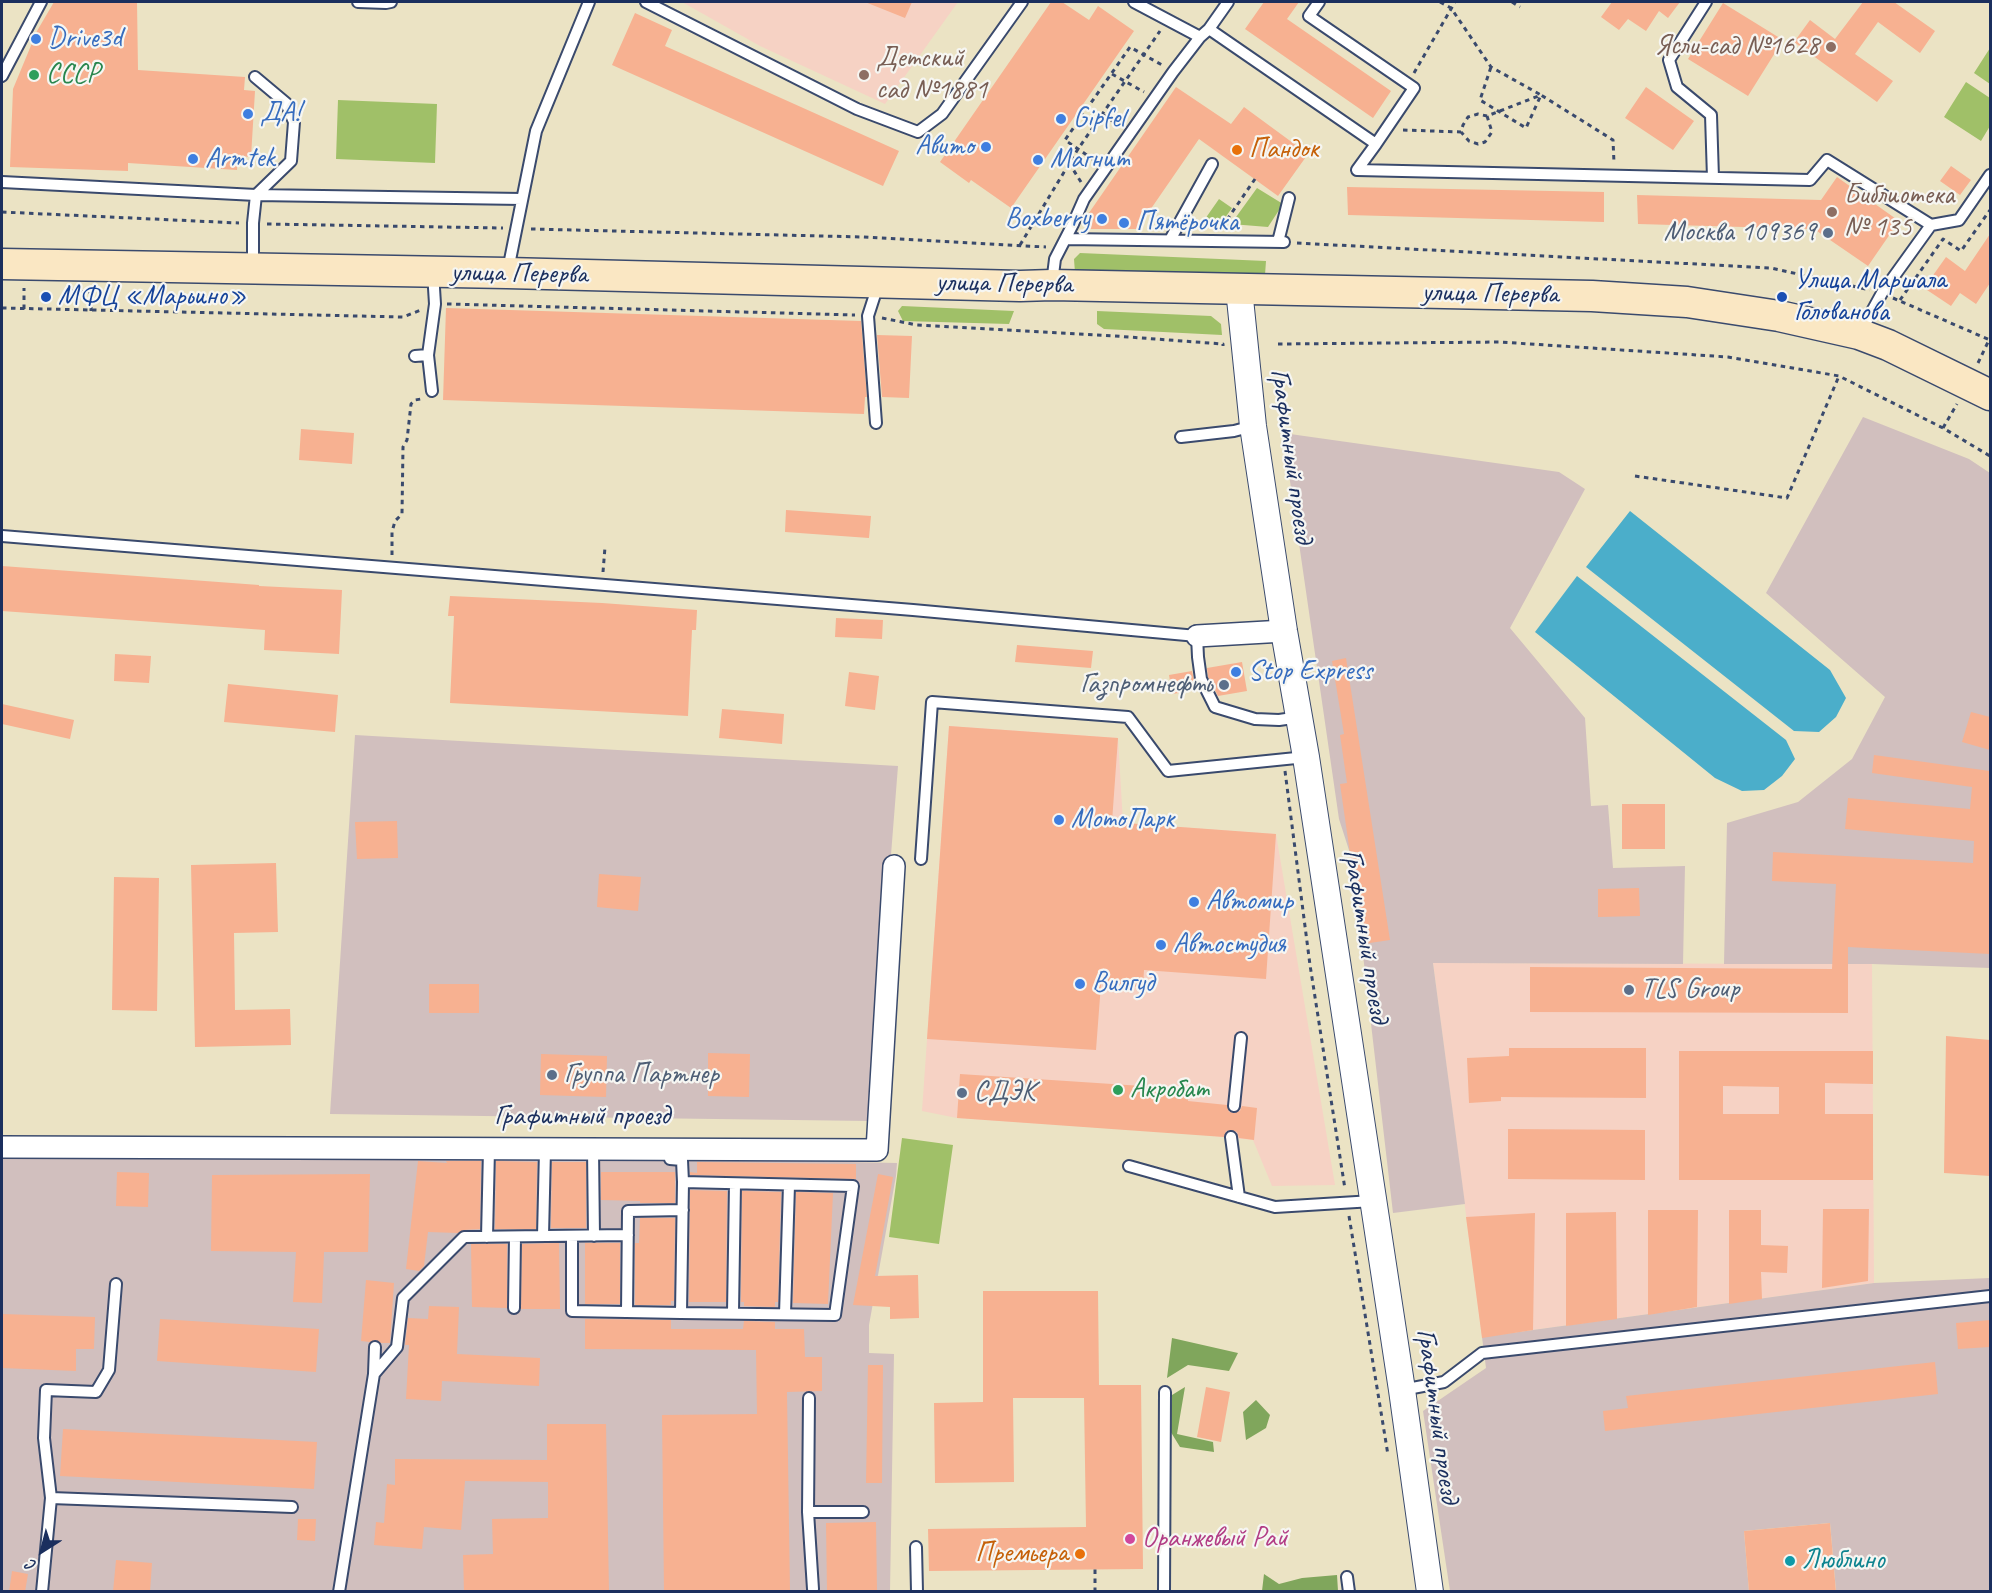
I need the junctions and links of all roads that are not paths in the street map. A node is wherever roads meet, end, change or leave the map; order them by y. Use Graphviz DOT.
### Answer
graph roads {
  1 [pos="41,2"];
  2 [pos="358,2"];
  3 [pos="391,2"];
  4 [pos="589,2"];
  5 [pos="646,2"];
  6 [pos="1022,2"];
  7 [pos="1134,2"];
  8 [pos="1228,2"];
  9 [pos="1319,2"];
  10 [pos="1706,2"];
  11 [pos="1209,29"];
  12 [pos="1200,37"];
  13 [pos="2,75"];
  14 [pos="255,77"];
  15 [pos="1376,144"];
  16 [pos="1212,164"];
  17 [pos="1990,175"];
  18 [pos="1713,178"];
  19 [pos="2,182"];
  20 [pos="256,195"];
  21 [pos="1289,198"];
  22 [pos="522,199"];
  23 [pos="1931,225"];
  24 [pos="1066,239"];
  25 [pos="1170,240"];
  26 [pos="2,264"];
  27 [pos="254,268"];
  28 [pos="433,272"];
  29 [pos="507,273"];
  30 [pos="879,282"];
  31 [pos="1052,285"];
  32 [pos="1239,289"];
  33 [pos="1859,334"];
  34 [pos="428,355"];
  35 [pos="415,356"];
  36 [pos="432,391"];
  37 [pos="1990,395"];
  38 [pos="876,423"];
  39 [pos="1253,426"];
  40 [pos="1181,437"];
  41 [pos="2,536"];
  42 [pos="1284,631"];
  43 [pos="1197,636"];
  44 [pos="1300,717"];
  45 [pos="1295,759"];
  46 [pos="921,860"];
  47 [pos="894,866"];
  48 [pos="1241,1038"];
  49 [pos="1234,1106"];
  50 [pos="1231,1137"];
  51 [pos="2,1147"];
  52 [pos="489,1149"];
  53 [pos="545,1150"];
  54 [pos="599,1154"];
  55 [pos="1129,1166"];
  56 [pos="682,1182"];
  57 [pos="735,1184"];
  58 [pos="789,1185"];
  59 [pos="1239,1197"];
  60 [pos="1373,1201"];
  61 [pos="683,1210"];
  62 [pos="628,1235"];
  63 [pos="543,1236"];
  64 [pos="572,1236"];
  65 [pos="594,1236"];
  66 [pos="487,1237"];
  67 [pos="515,1237"];
  68 [pos="116,1284"];
  69 [pos="1990,1296"];
  70 [pos="514,1308"];
  71 [pos="627,1312"];
  72 [pos="733,1312"];
  73 [pos="681,1313"];
  74 [pos="785,1314"];
  75 [pos="375,1347"];
  76 [pos="374,1374"];
  77 [pos="1402,1390"];
  78 [pos="1165,1392"];
  79 [pos="809,1398"];
  80 [pos="51,1497"];
  81 [pos="292,1507"];
  82 [pos="808,1512"];
  83 [pos="863,1512"];
  84 [pos="916,1548"];
  85 [pos="1347,1577"];
  86 [pos="813,1589"];
  87 [pos="42,1592"];
  88 [pos="339,1592"];
  89 [pos="917,1592"];
  90 [pos="1164,1592"];
  91 [pos="1349,1592"];
  92 [pos="1430,1592"];
  1 -- 13 [label="lane"];
  2 -- 3 [label="lane"];
  4 -- 22 [label="lane"];
  5 -- 6 [label="lane"];
  7 -- 12 [label="lane"];
  8 -- 11 [label="lane"];
  9 -- 15 [label="lane"];
  10 -- 18 [label="lane"];
  11 -- 12 [label="lane"];
  11 -- 15 [label="lane"];
  12 -- 24 [label="lane"];
  14 -- 20 [label="lane"];
  15 -- 18 [label="lane"];
  16 -- 25 [label="lane"];
  17 -- 23 [label="lane"];
  18 -- 23 [label="lane"];
  19 -- 20 [label="lane"];
  20 -- 22 [label="lane"];
  20 -- 27 [label="lane"];
  21 -- 25 [label="lane"];
  22 -- 29 [label="lane"];
  23 -- 33 [label="lane"];
  24 -- 25 [label="lane"];
  24 -- 31 [label="lane"];
  26 -- 27 [label="main road, улица Перерва"];
  27 -- 28 [label="main road, улица Перерва"];
  28 -- 29 [label="main road, улица Перерва"];
  28 -- 34 [label="lane"];
  29 -- 30 [label="main road, улица Перерва"];
  30 -- 31 [label="main road, улица Перерва"];
  30 -- 38 [label="lane"];
  31 -- 32 [label="main road, улица Перерва"];
  32 -- 33 [label="main road, улица Перерва"];
  32 -- 39 [label="street, Графитный проезд"];
  33 -- 37 [label="main road, улица Перерва"];
  34 -- 35 [label="lane"];
  34 -- 36 [label="lane"];
  39 -- 40 [label="lane"];
  39 -- 42 [label="street, Графитный проезд"];
  41 -- 43 [label="lane"];
  42 -- 43 [label="street"];
  42 -- 44 [label="street, Графитный проезд"];
  43 -- 44 [label="lane"];
  44 -- 45 [label="street, Графитный проезд"];
  45 -- 46 [label="lane"];
  45 -- 60 [label="street, Графитный проезд"];
  47 -- 54 [label="street, Графитный проезд"];
  48 -- 49 [label="lane"];
  50 -- 59 [label="lane"];
  51 -- 52 [label="street, Графитный проезд"];
  52 -- 53 [label="street, Графитный проезд"];
  52 -- 66 [label="lane"];
  53 -- 54 [label="street, Графитный проезд"];
  53 -- 63 [label="lane"];
  54 -- 56 [label="lane"];
  54 -- 65 [label="lane"];
  55 -- 59 [label="lane"];
  56 -- 57 [label="lane"];
  56 -- 61 [label="lane"];
  57 -- 58 [label="lane"];
  57 -- 72 [label="lane"];
  58 -- 74 [label="lane"];
  58 -- 74 [label="lane"];
  59 -- 60 [label="lane"];
  60 -- 77 [label="street, Графитный проезд"];
  61 -- 62 [label="lane"];
  61 -- 73 [label="lane"];
  62 -- 65 [label="lane"];
  62 -- 71 [label="lane"];
  63 -- 64 [label="lane"];
  63 -- 67 [label="lane"];
  64 -- 65 [label="lane"];
  64 -- 71 [label="lane"];
  66 -- 67 [label="lane"];
  66 -- 76 [label="lane"];
  67 -- 70 [label="lane"];
  68 -- 80 [label="lane"];
  69 -- 77 [label="lane"];
  71 -- 73 [label="lane"];
  72 -- 73 [label="lane"];
  72 -- 74 [label="lane"];
  75 -- 76 [label="lane"];
  76 -- 88 [label="lane"];
  77 -- 92 [label="street, Графитный проезд"];
  78 -- 90 [label="lane"];
  79 -- 82 [label="lane"];
  80 -- 81 [label="lane"];
  80 -- 87 [label="lane"];
  82 -- 83 [label="lane"];
  82 -- 86 [label="lane"];
  84 -- 89 [label="lane"];
  85 -- 91 [label="lane"];
}
